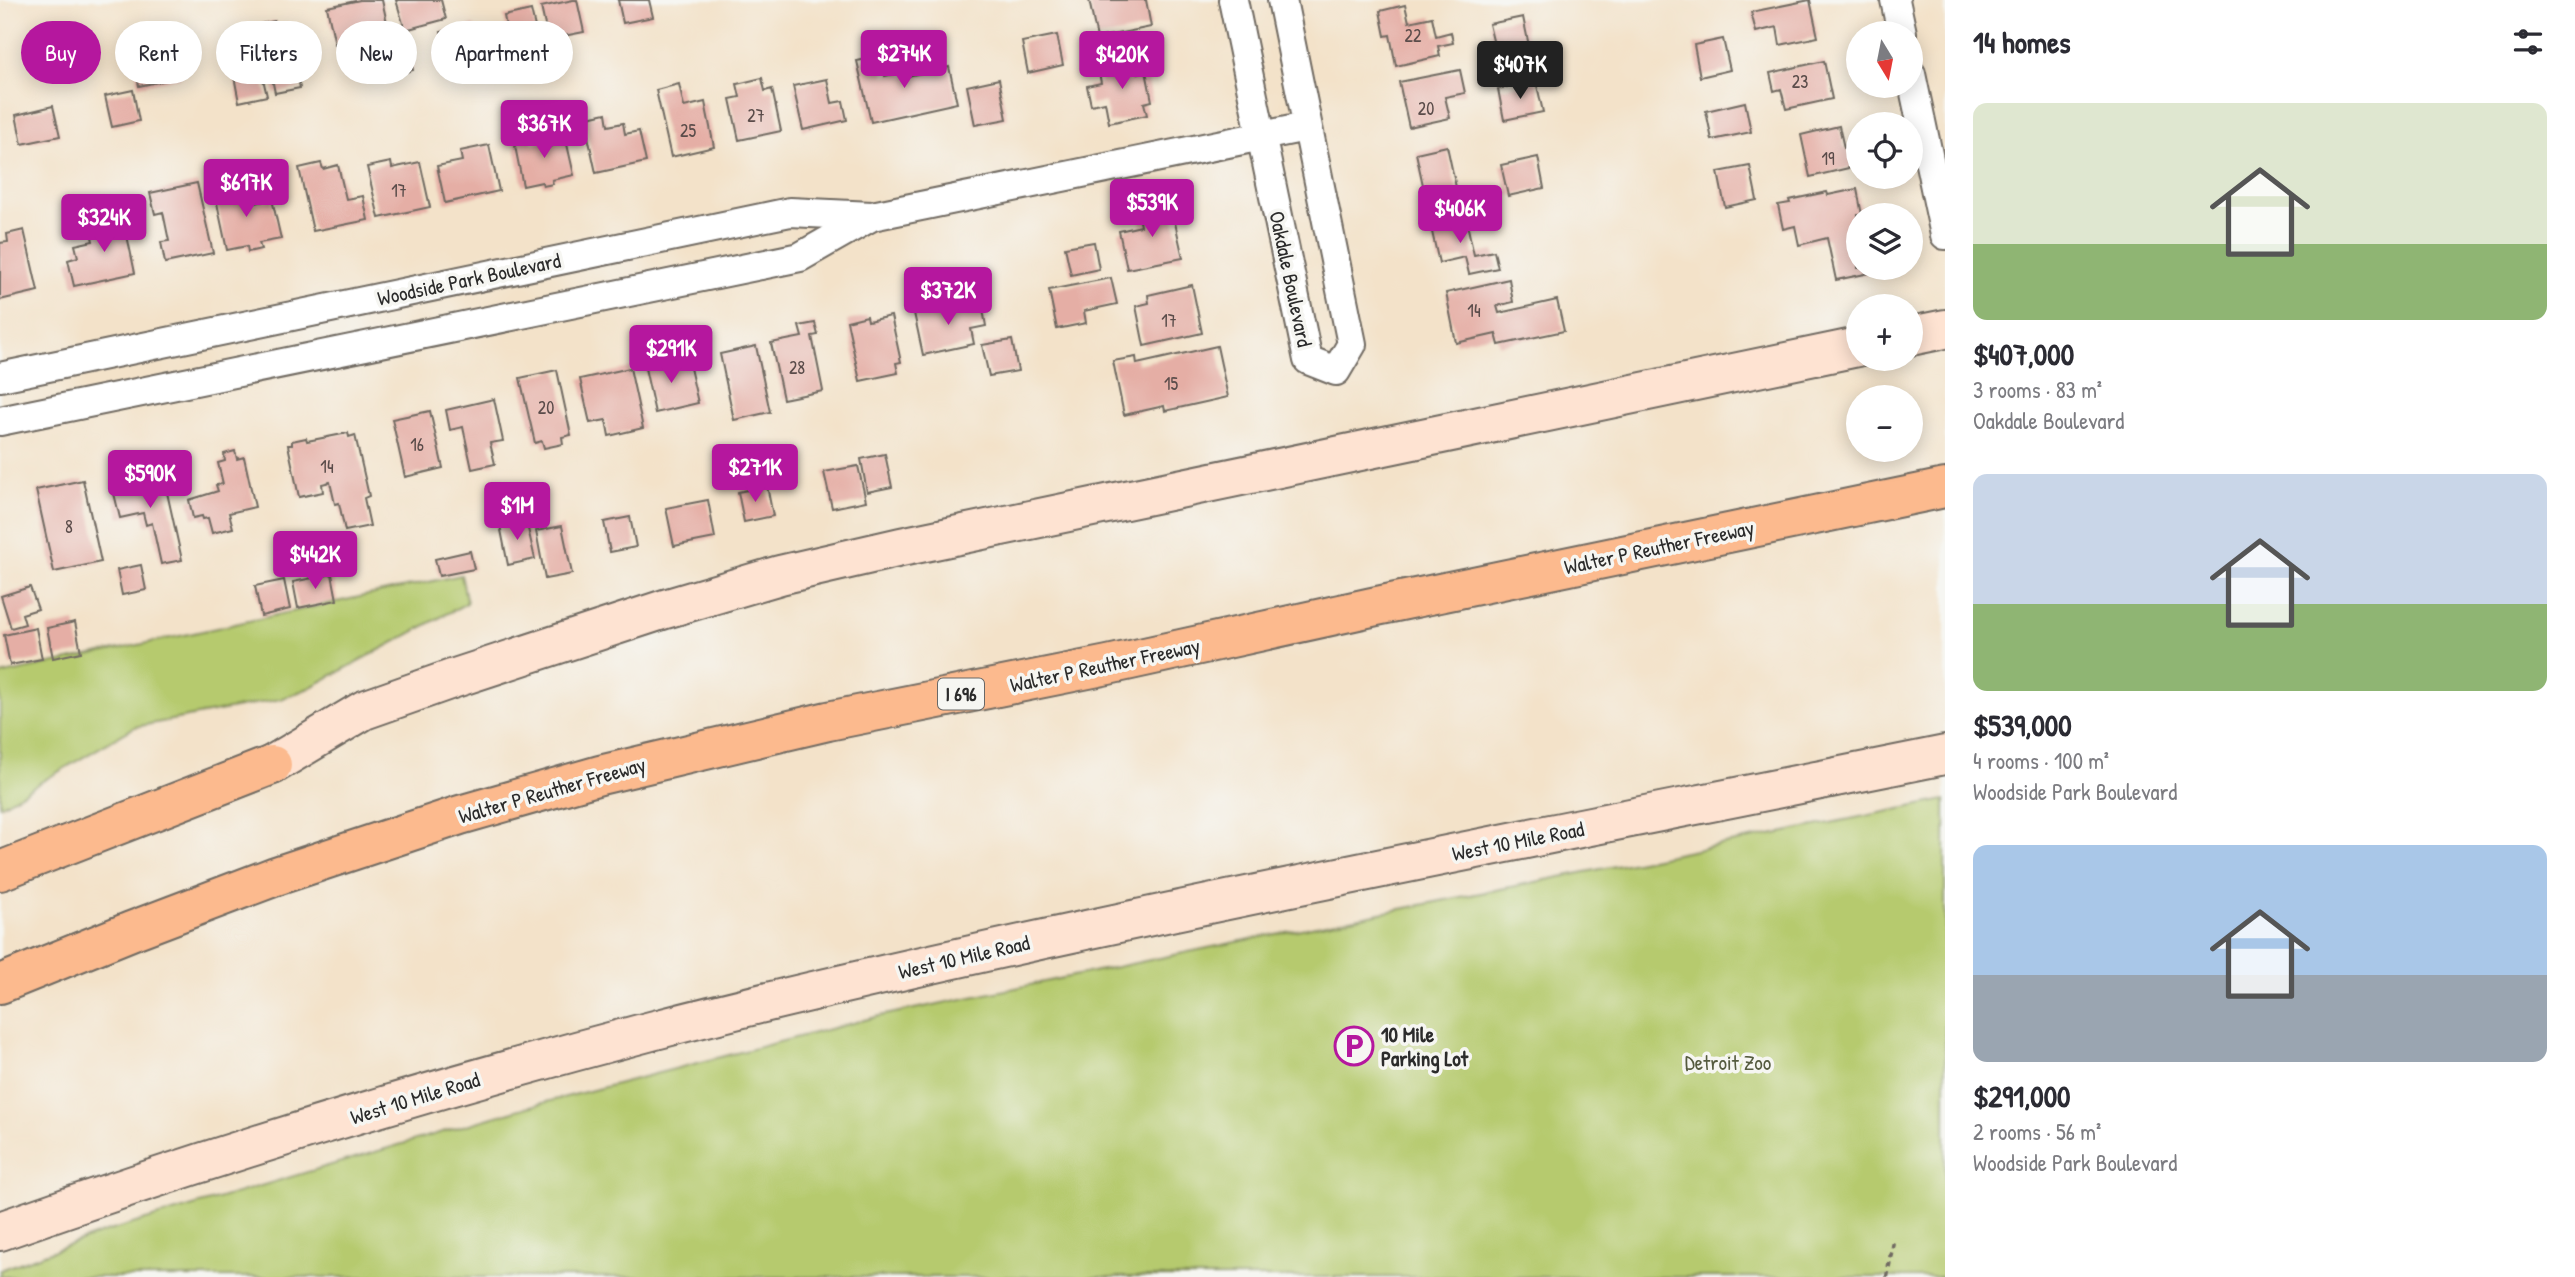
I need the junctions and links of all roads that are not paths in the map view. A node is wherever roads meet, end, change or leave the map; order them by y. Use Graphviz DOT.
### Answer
graph roads {
  1 [pos="1233,0"];
  2 [pos="1282,0"];
  3 [pos="1895,0"];
  4 [pos="1899,21"];
  5 [pos="1916,98"];
  6 [pos="1306,127"];
  7 [pos="1262,136"];
  8 [pos="872,216"];
  9 [pos="1945,235"];
  10 [pos="605,251"];
  11 [pos="613,295"];
  12 [pos="333,308"];
  13 [pos="1945,329"];
  14 [pos="1923,334"];
  15 [pos="1846,350"];
  16 [pos="343,352"];
  17 [pos="83,360"];
  18 [pos="0,377"];
  19 [pos="91,403"];
  20 [pos="0,421"];
  21 [pos="1945,488"];
  22 [pos="1945,741"];
  23 [pos="1945,755"];
  24 [pos="1904,763"];
  25 [pos="0,871"];
  26 [pos="0,984"];
  27 [pos="0,1231"];
  1 -- 7 [label="street, Oakdale Boulevard"];
  2 -- 6 [label="street, Oakdale Boulevard"];
  3 -- 4 [label="street"];
  5 -- 9 [label="street"];
  6 -- 7 [label="street, Woodside Park Boulevard"];
  6 -- 7 [label="street, Oakdale Boulevard"];
  7 -- 8 [label="street, Woodside Park Boulevard"];
  8 -- 10 [label="street, Woodside Park Boulevard"];
  8 -- 11 [label="street, Woodside Park Boulevard"];
  10 -- 11 [label="street"];
  10 -- 12 [label="street, Woodside Park Boulevard"];
  11 -- 16 [label="street, Woodside Park Boulevard"];
  12 -- 16 [label="street"];
  12 -- 17 [label="street, Woodside Park Boulevard"];
  13 -- 14 [label="main road"];
  15 -- 25 [label="main road"];
  16 -- 19 [label="street, Woodside Park Boulevard"];
  17 -- 18 [label="street, Woodside Park Boulevard"];
  17 -- 19 [label="street"];
  19 -- 20 [label="street, Woodside Park Boulevard"];
  21 -- 26 [label="main road, Walter P Reuther Freeway / I 696"];
  22 -- 24 [label="main road"];
  23 -- 24 [label="main road, West 10 Mile Road"];
  24 -- 27 [label="main road, West 10 Mile Road"];
}
